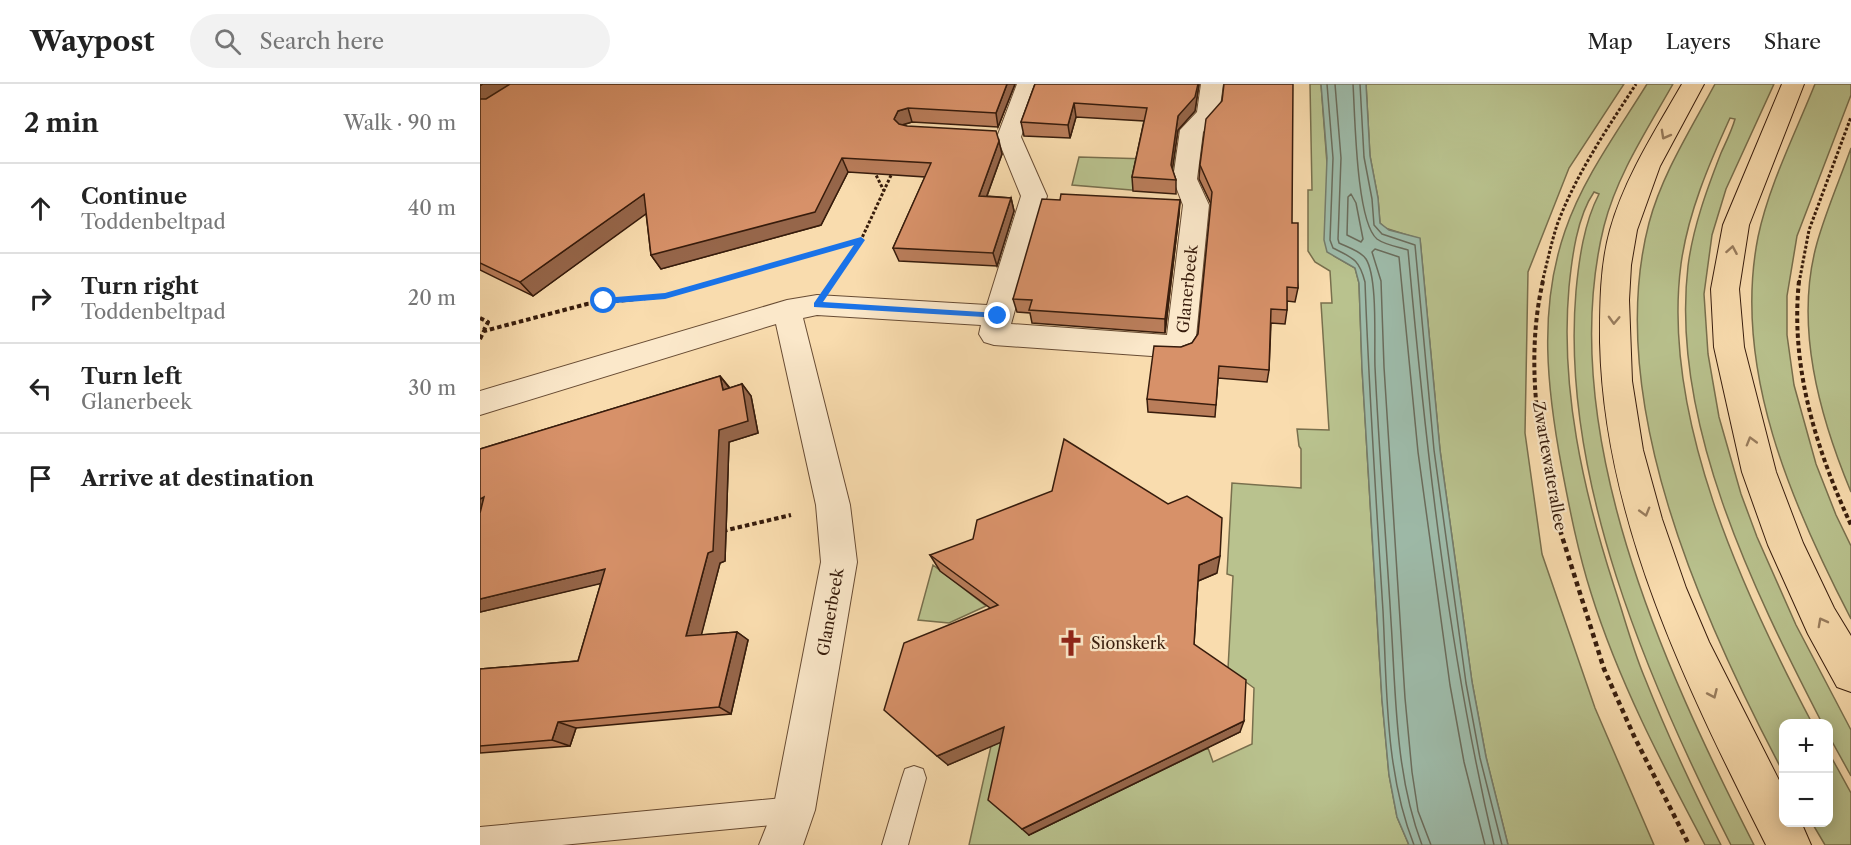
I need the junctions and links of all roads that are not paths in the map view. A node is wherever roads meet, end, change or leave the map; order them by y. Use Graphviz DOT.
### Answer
graph roads {
  1 [pos="1028,84"];
  2 [pos="1212,84"];
  3 [pos="1693,84"];
  4 [pos="1793,84"];
  5 [pos="802,308"];
  6 [pos="998,316"];
  7 [pos="480,403"];
  8 [pos="1851,673"];
  9 [pos="914,778"];
  10 [pos="794,810"];
  11 [pos="480,840"];
  12 [pos="781,845"];
  13 [pos="895,845"];
  14 [pos="1789,845"];
  1 -- 6 [label="street"];
  2 -- 6 [label="street, Glanerbeek"];
  3 -- 14 [label="main road, one-way"];
  8 -- 4 [label="main road, one-way"];
  5 -- 6 [label="street"];
  5 -- 7 [label="street"];
  5 -- 10 [label="street, Glanerbeek"];
  9 -- 13 [label="lane"];
  10 -- 11 [label="lane"];
  10 -- 12 [label="street, Glanerbeek"];
}
